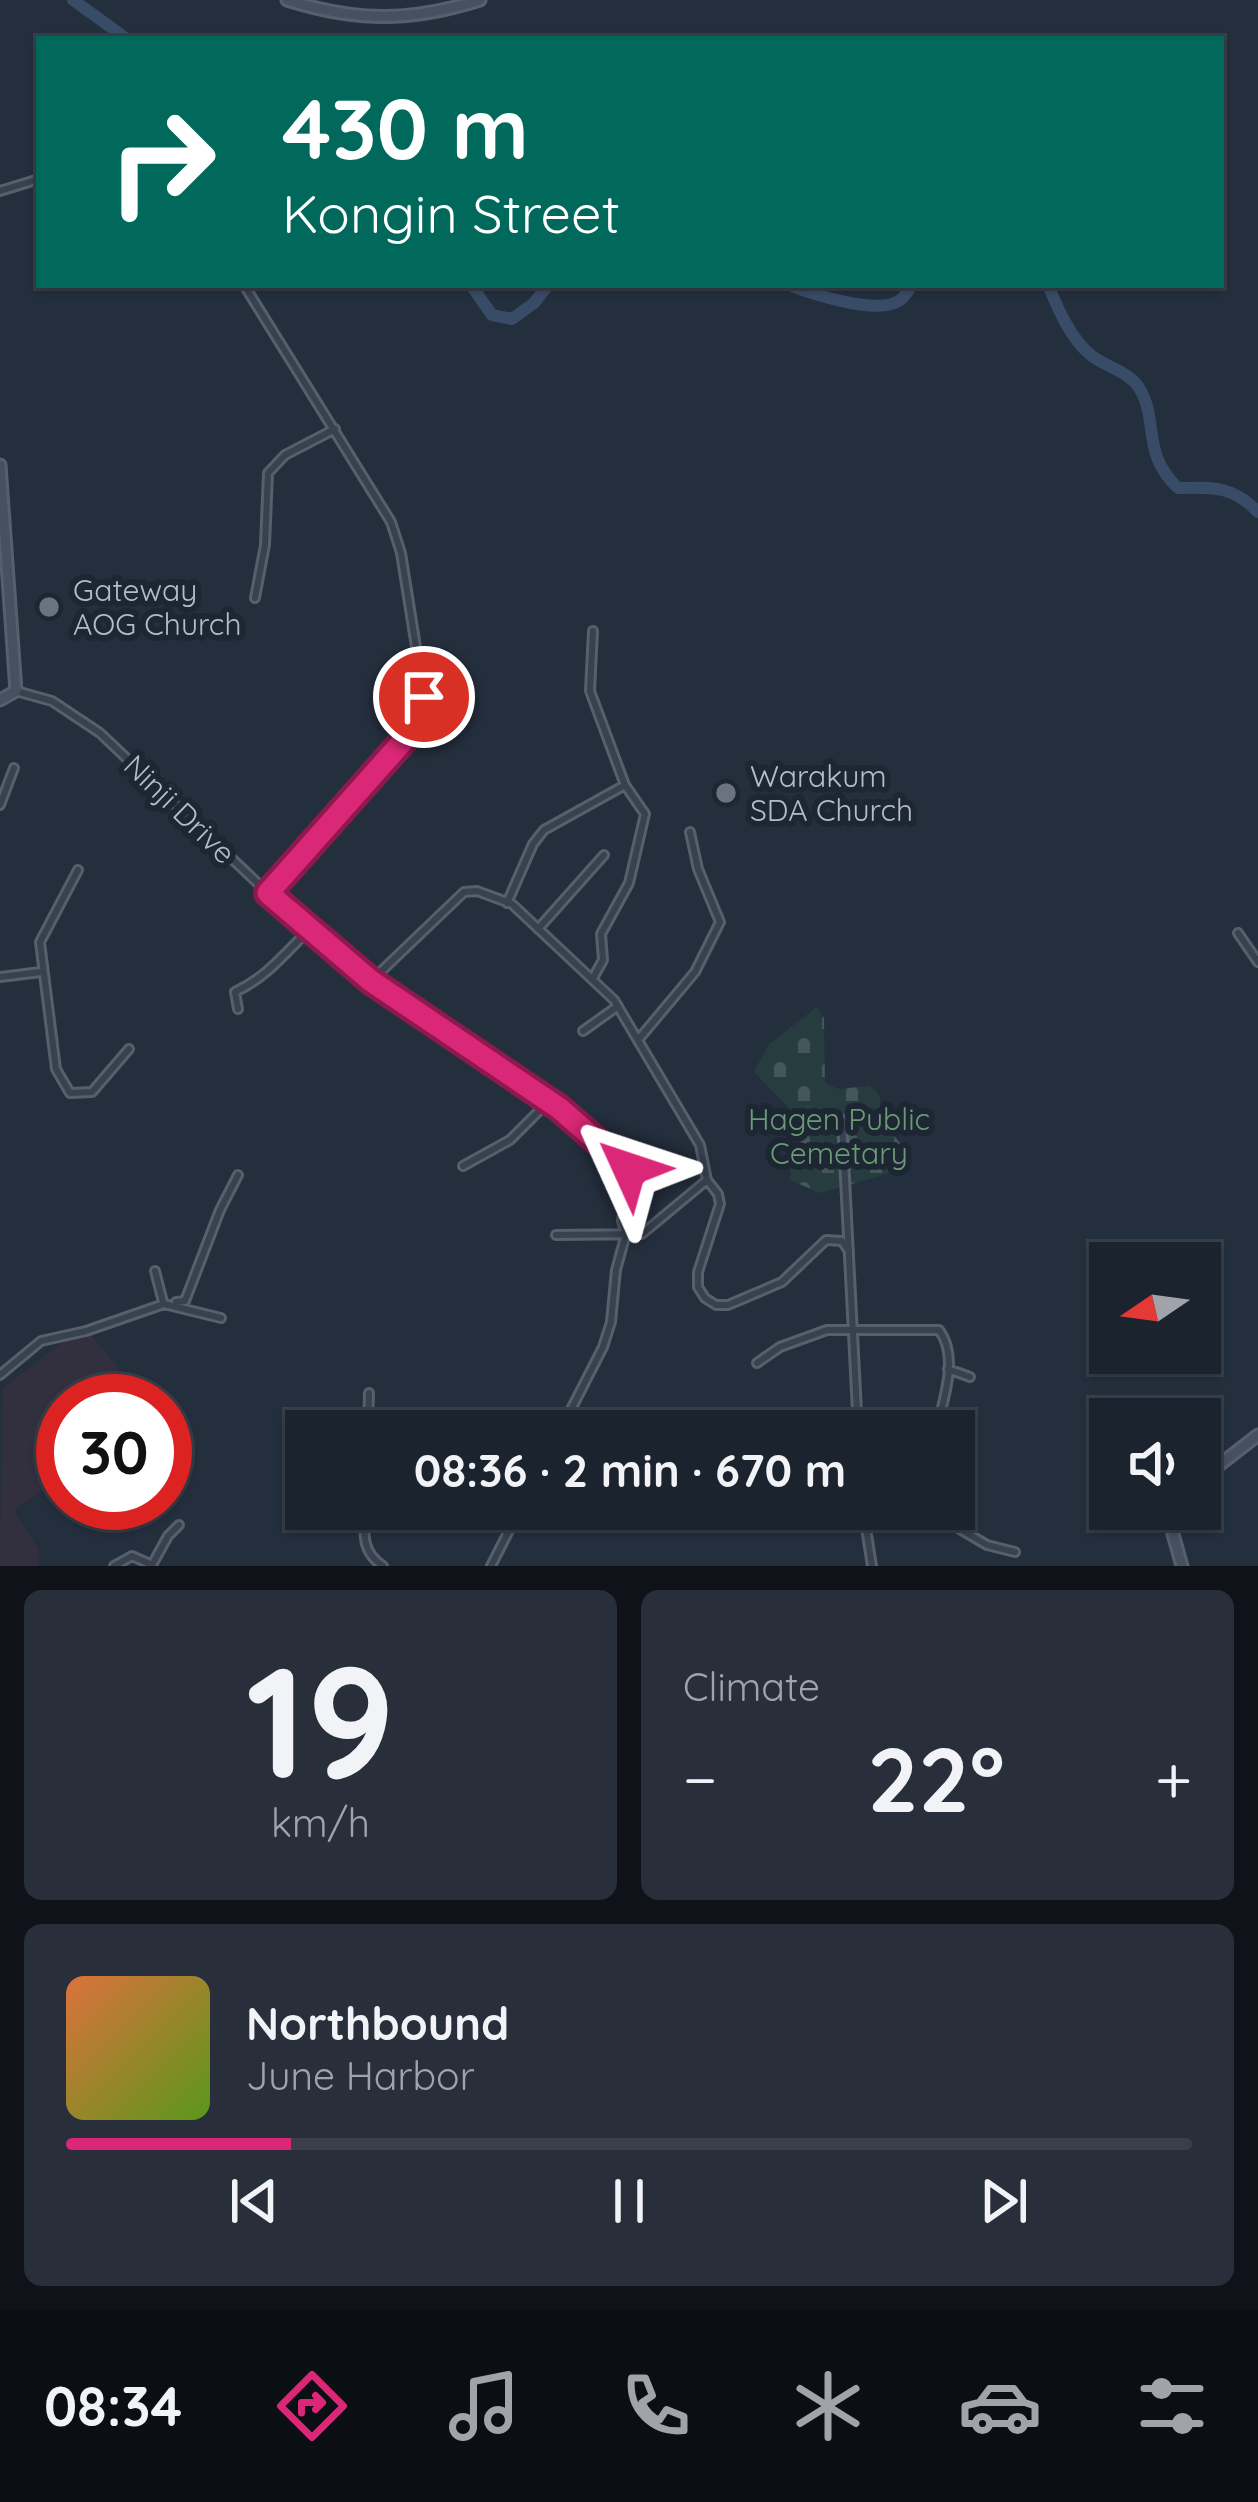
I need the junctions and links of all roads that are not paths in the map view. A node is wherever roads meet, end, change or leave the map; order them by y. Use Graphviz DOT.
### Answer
graph roads {
  1 [pos="287,0"];
  2 [pos="480,0"];
  3 [pos="36,180"];
  4 [pos="0,191"];
  5 [pos="246,288"];
  6 [pos="335,429"];
  7 [pos="0,465"];
  8 [pos="2,500"];
  9 [pos="255,598"];
  10 [pos="592,631"];
  11 [pos="0,643"];
  12 [pos="14,646"];
  13 [pos="16,691"];
  14 [pos="0,700"];
  15 [pos="14,768"];
  16 [pos="625,785"];
  17 [pos="0,805"];
  18 [pos="690,832"];
  19 [pos="604,856"];
  20 [pos="78,871"];
  21 [pos="268,893"];
  22 [pos="507,903"];
  23 [pos="310,929"];
  24 [pos="538,929"];
  25 [pos="1238,934"];
  26 [pos="1258,962"];
  27 [pos="41,972"];
  28 [pos="0,976"];
  29 [pos="592,979"];
  30 [pos="371,981"];
  31 [pos="618,1006"];
  32 [pos="238,1009"];
  33 [pos="583,1031"];
  34 [pos="638,1040"];
  35 [pos="129,1049"];
  36 [pos="549,1101"];
  37 [pos="842,1120"];
  38 [pos="463,1166"];
  39 [pos="238,1175"];
  40 [pos="707,1180"];
  41 [pos="626,1234"];
  42 [pos="556,1235"];
  43 [pos="849,1251"];
  44 [pos="155,1271"];
  45 [pos="164,1304"];
  46 [pos="221,1318"];
  47 [pos="855,1329"];
  48 [pos="758,1363"];
  49 [pos="948,1369"];
  50 [pos="0,1375"];
  51 [pos="970,1377"];
  52 [pos="369,1393"];
  53 [pos="369,1410"];
  54 [pos="571,1410"];
  55 [pos="857,1410"];
  56 [pos="940,1410"];
  57 [pos="1258,1436"];
  58 [pos="1221,1464"];
  59 [pos="174,1530"];
  60 [pos="365,1530"];
  61 [pos="509,1530"];
  62 [pos="866,1530"];
  63 [pos="962,1530"];
  64 [pos="1174,1530"];
  65 [pos="1016,1552"];
  66 [pos="114,1566"];
  67 [pos="383,1566"];
  68 [pos="490,1566"];
  69 [pos="872,1566"];
  70 [pos="1182,1566"];
  1 -- 2 [label="street"];
  3 -- 4 [label="street"];
  5 -- 6 [label="street"];
  6 -- 9 [label="street"];
  6 -- 21 [label="street"];
  7 -- 8 [label="street"];
  8 -- 12 [label="street"];
  10 -- 16 [label="street"];
  11 -- 12 [label="street"];
  12 -- 13 [label="street"];
  13 -- 14 [label="street"];
  13 -- 21 [label="street, Ninji Drive"];
  15 -- 17 [label="street"];
  16 -- 22 [label="street"];
  16 -- 29 [label="street"];
  18 -- 34 [label="street"];
  19 -- 24 [label="street"];
  20 -- 27 [label="street"];
  21 -- 23 [label="street, Ninji Drive"];
  22 -- 24 [label="street"];
  22 -- 30 [label="street"];
  23 -- 30 [label="street, Ninji Drive"];
  23 -- 32 [label="street"];
  24 -- 29 [label="street"];
  25 -- 26 [label="street"];
  27 -- 28 [label="street"];
  27 -- 35 [label="street"];
  29 -- 31 [label="street"];
  30 -- 36 [label="street, Ninji Drive"];
  31 -- 33 [label="street"];
  31 -- 34 [label="street"];
  34 -- 40 [label="street"];
  36 -- 38 [label="street"];
  36 -- 41 [label="street, Ninji Drive"];
  37 -- 43 [label="street"];
  39 -- 45 [label="street"];
  40 -- 41 [label="street"];
  40 -- 43 [label="street"];
  41 -- 42 [label="street"];
  41 -- 54 [label="street, Ninji Drive"];
  43 -- 47 [label="street"];
  44 -- 45 [label="street"];
  45 -- 46 [label="street"];
  45 -- 50 [label="street"];
  47 -- 48 [label="street"];
  47 -- 49 [label="street"];
  47 -- 55 [label="street"];
  49 -- 51 [label="street"];
  49 -- 56 [label="street"];
  52 -- 53 [label="street"];
  57 -- 58 [label="street"];
  59 -- 66 [label="street"];
  60 -- 67 [label="street"];
  61 -- 68 [label="street"];
  62 -- 69 [label="street"];
  63 -- 65 [label="street"];
  64 -- 70 [label="street"];
}
